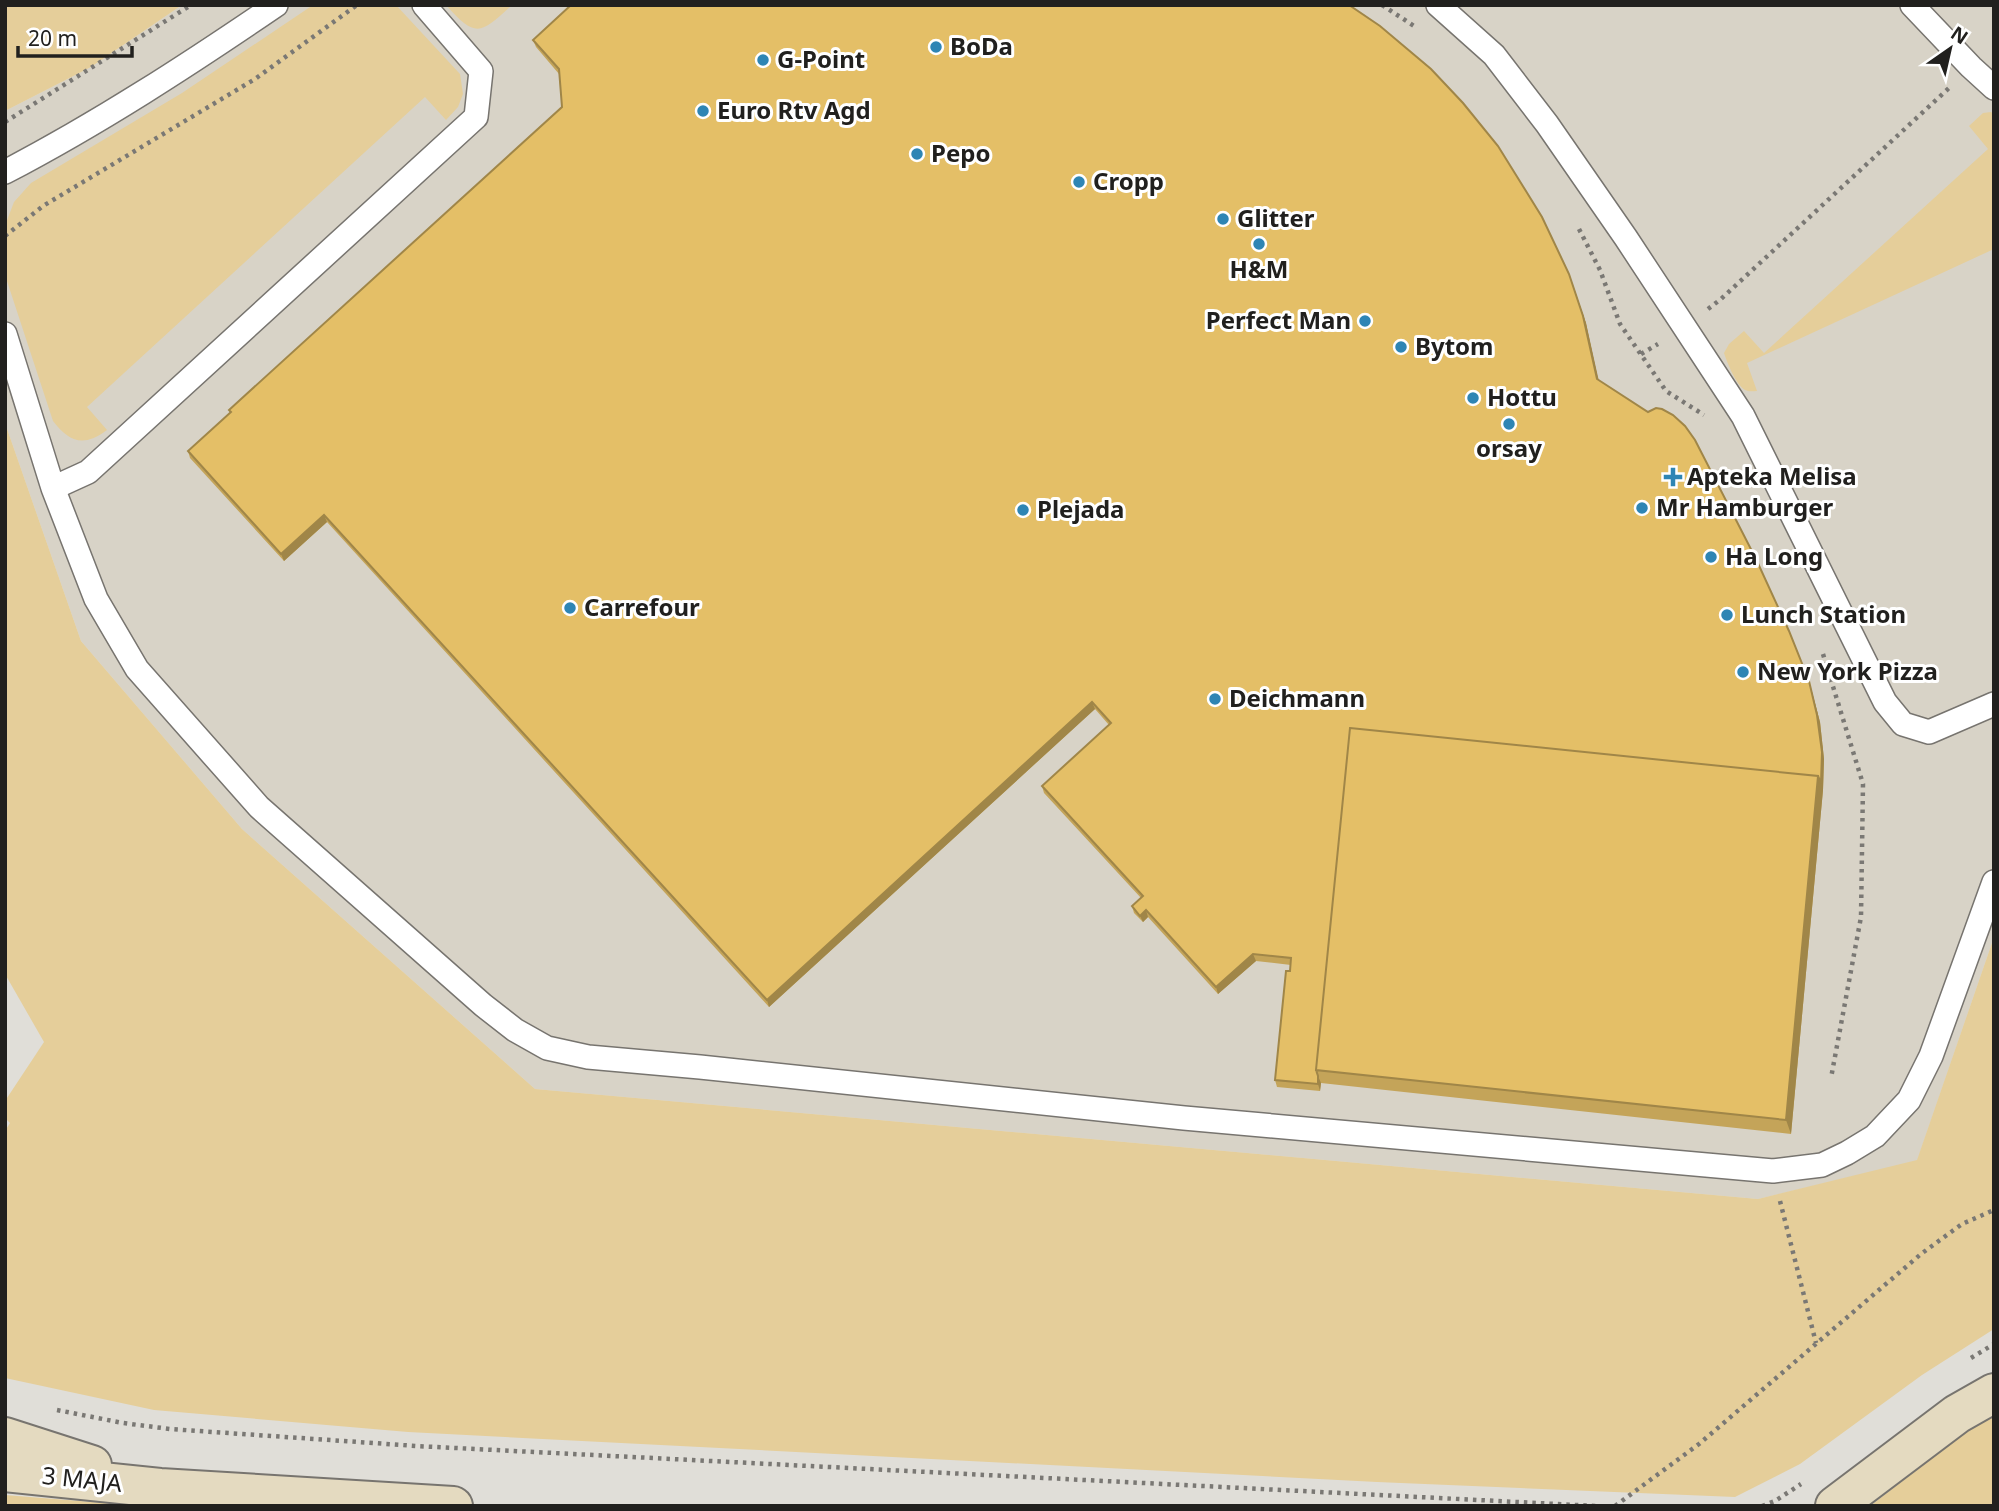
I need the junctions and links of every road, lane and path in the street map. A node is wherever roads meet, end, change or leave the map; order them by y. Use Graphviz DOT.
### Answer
graph roads {
  1 [pos="191,5"];
  2 [pos="276,5"];
  3 [pos="357,5"];
  4 [pos="424,5"];
  5 [pos="1382,5"];
  6 [pos="1438,5"];
  7 [pos="1912,5"];
  8 [pos="1424,33"];
  9 [pos="1970,67"];
  10 [pos="1994,88"];
  11 [pos="5,122"];
  12 [pos="5,172"];
  13 [pos="1574,220"];
  14 [pos="5,236"];
  15 [pos="1683,328"];
  16 [pos="5,334"];
  17 [pos="1640,354"];
  18 [pos="1706,416"];
  19 [pos="53,488"];
  20 [pos="1823,653"];
  21 [pos="1994,704"];
  22 [pos="1994,882"];
  23 [pos="1832,1078"];
  24 [pos="1773,1171"];
  25 [pos="1994,1210"];
  26 [pos="1816,1343"];
  27 [pos="1994,1393"];
  28 [pos="50,1408"];
  29 [pos="5,1437"];
  30 [pos="5,1472"];
  31 [pos="160,1488"];
  32 [pos="453,1506"];
  33 [pos="1596,1506"];
  34 [pos="1615,1506"];
  35 [pos="1835,1506"];
  1 -- 11 [label="path"];
  2 -- 12 [label="lane"];
  3 -- 14 [label="path"];
  4 -- 19 [label="lane"];
  5 -- 8 [label="path"];
  6 -- 15 [label="lane"];
  7 -- 9 [label="lane"];
  9 -- 10 [label="lane"];
  9 -- 15 [label="path"];
  13 -- 17 [label="path"];
  15 -- 17 [label="path"];
  15 -- 21 [label="lane"];
  16 -- 19 [label="lane"];
  17 -- 18 [label="path"];
  19 -- 24 [label="lane"];
  20 -- 23 [label="path"];
  22 -- 24 [label="lane"];
  24 -- 26 [label="path"];
  25 -- 26 [label="path"];
  26 -- 34 [label="path"];
  27 -- 35 [label="main road"];
  28 -- 33 [label="path"];
  29 -- 31 [label="main road"];
  30 -- 31 [label="main road, 3 MAJA"];
  31 -- 32 [label="main road, 3 MAJA"];
}
